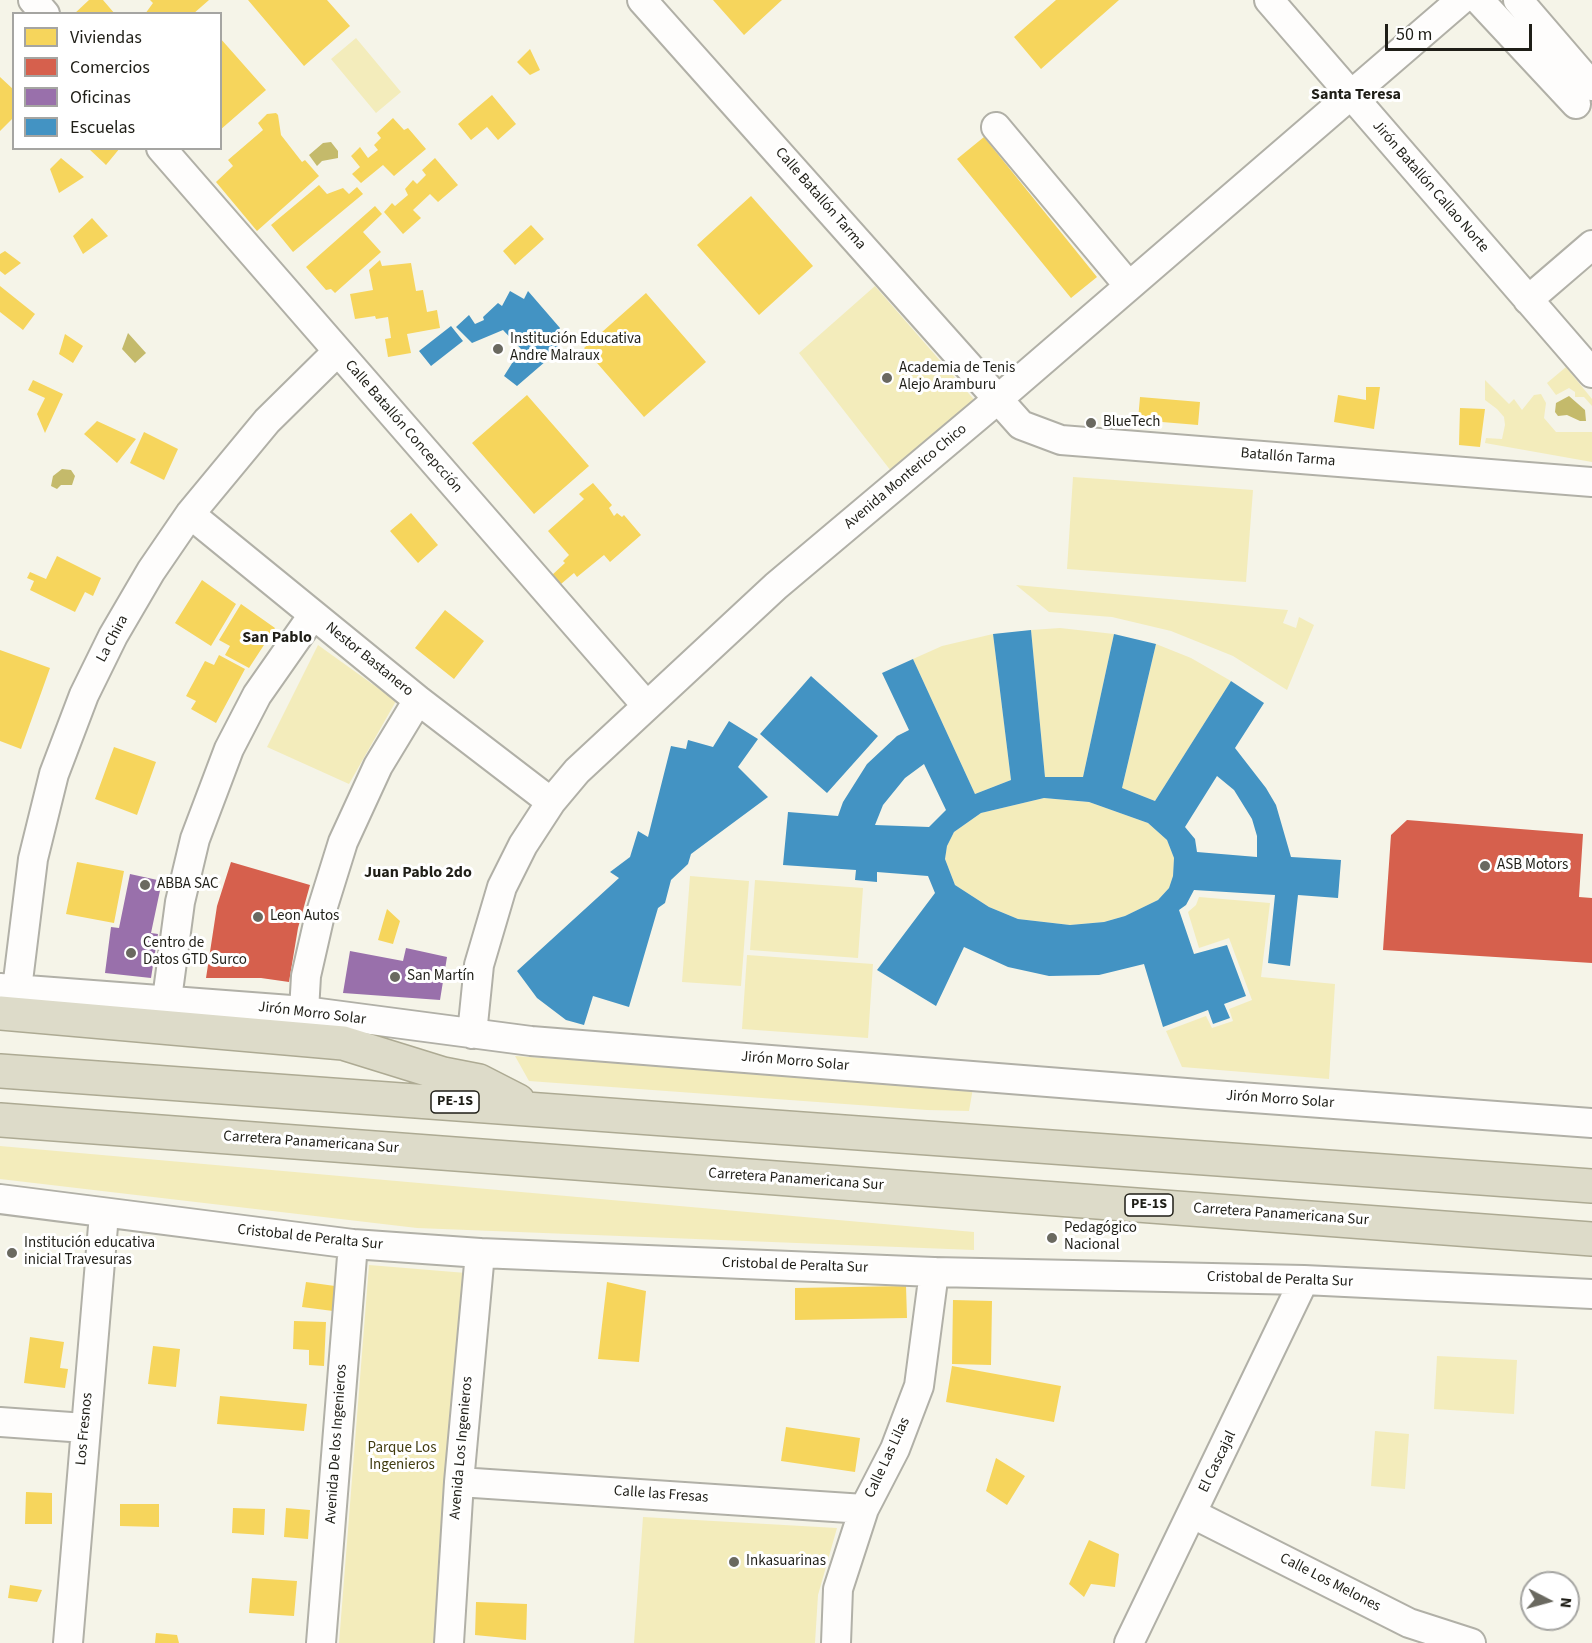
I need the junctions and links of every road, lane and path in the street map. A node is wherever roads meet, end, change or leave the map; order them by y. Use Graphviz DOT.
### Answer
graph roads {
  1 [pos="33,0"];
  2 [pos="642,0"];
  3 [pos="1269,0"];
  4 [pos="1461,0"];
  5 [pos="1479,0"];
  6 [pos="1518,0"];
  7 [pos="43,12"];
  8 [pos="1350,95"];
  9 [pos="1584,95"];
  10 [pos="996,127"];
  11 [pos="164,150"];
  12 [pos="1592,245"];
  13 [pos="1129,286"];
  14 [pos="1528,300"];
  15 [pos="338,352"];
  16 [pos="1592,373"];
  17 [pos="997,400"];
  18 [pos="1592,482"];
  19 [pos="190,514"];
  20 [pos="313,615"];
  21 [pos="418,700"];
  22 [pos="646,705"];
  23 [pos="551,802"];
  24 [pos="6,997"];
  25 [pos="167,999"];
  26 [pos="304,1011"];
  27 [pos="472,1034"];
  28 [pos="0,1071"];
  29 [pos="530,1107"];
  30 [pos="0,1120"];
  31 [pos="1592,1123"];
  32 [pos="1592,1186"];
  33 [pos="0,1199"];
  34 [pos="104,1214"];
  35 [pos="1592,1239"];
  36 [pos="352,1244"];
  37 [pos="480,1253"];
  38 [pos="934,1272"];
  39 [pos="1304,1280"];
  40 [pos="1592,1294"];
  41 [pos="0,1422"];
  42 [pos="85,1428"];
  43 [pos="459,1482"];
  44 [pos="864,1509"];
  45 [pos="1193,1514"];
  46 [pos="68,1643"];
  47 [pos="321,1643"];
  48 [pos="449,1643"];
  49 [pos="836,1643"];
  50 [pos="1129,1643"];
  51 [pos="1471,1643"];
  1 -- 7 [label="street"];
  2 -- 17 [label="street, Calle Batallón Tarma"];
  3 -- 8 [label="street, Jirón Batallón Callao Norte"];
  4 -- 8 [label="street, Avenida Monterico Chico"];
  5 -- 9 [label="street"];
  6 -- 9 [label="street"];
  8 -- 13 [label="street, Avenida Monterico Chico"];
  8 -- 14 [label="street, Jirón Batallón Callao Norte"];
  10 -- 13 [label="street"];
  11 -- 15 [label="street, Calle Batallón Concepcción"];
  12 -- 14 [label="street"];
  13 -- 17 [label="street, Avenida Monterico Chico"];
  14 -- 16 [label="street, Jirón Batallón Callao Norte"];
  15 -- 19 [label="street, La Chira"];
  15 -- 22 [label="street, Calle Batallón Concepcción"];
  17 -- 18 [label="street, Batallón Tarma"];
  17 -- 22 [label="street, Avenida Monterico Chico"];
  19 -- 20 [label="street, Nestor Bastanero"];
  19 -- 24 [label="street, La Chira"];
  20 -- 21 [label="street, Nestor Bastanero"];
  20 -- 25 [label="street"];
  21 -- 23 [label="street, Nestor Bastanero"];
  21 -- 26 [label="street"];
  22 -- 23 [label="street, Avenida Monterico Chico"];
  23 -- 27 [label="street, Avenida Monterico Chico"];
  24 -- 25 [label="street, Jirón Morro Solar"];
  24 -- 29 [label="highway"];
  25 -- 26 [label="street, Jirón Morro Solar"];
  26 -- 27 [label="street, Jirón Morro Solar"];
  27 -- 31 [label="street, Jirón Morro Solar"];
  28 -- 29 [label="highway, PE-1S"];
  29 -- 32 [label="highway, PE-1S"];
  30 -- 35 [label="highway, Carretera Panamericana Sur / PE-1S"];
  33 -- 34 [label="street, Cristobal de Peralta Sur"];
  34 -- 36 [label="street, Cristobal de Peralta Sur"];
  34 -- 42 [label="street, Los Fresnos"];
  36 -- 37 [label="street, Cristobal de Peralta Sur"];
  36 -- 47 [label="street, Avenida De los Ingenieros"];
  37 -- 38 [label="street, Cristobal de Peralta Sur"];
  37 -- 43 [label="street, Avenida Los Ingenieros"];
  38 -- 39 [label="street, Cristobal de Peralta Sur"];
  38 -- 44 [label="street, Calle Las Lilas"];
  39 -- 40 [label="street, Cristobal de Peralta Sur"];
  39 -- 45 [label="street, El Cascajal"];
  41 -- 42 [label="street"];
  42 -- 46 [label="street, Los Fresnos"];
  43 -- 44 [label="street, Calle las Fresas"];
  43 -- 48 [label="street, Avenida Los Ingenieros"];
  44 -- 49 [label="street, Calle Las Lilas"];
  45 -- 50 [label="street, El Cascajal"];
  45 -- 51 [label="street, Calle Los Melones"];
}
